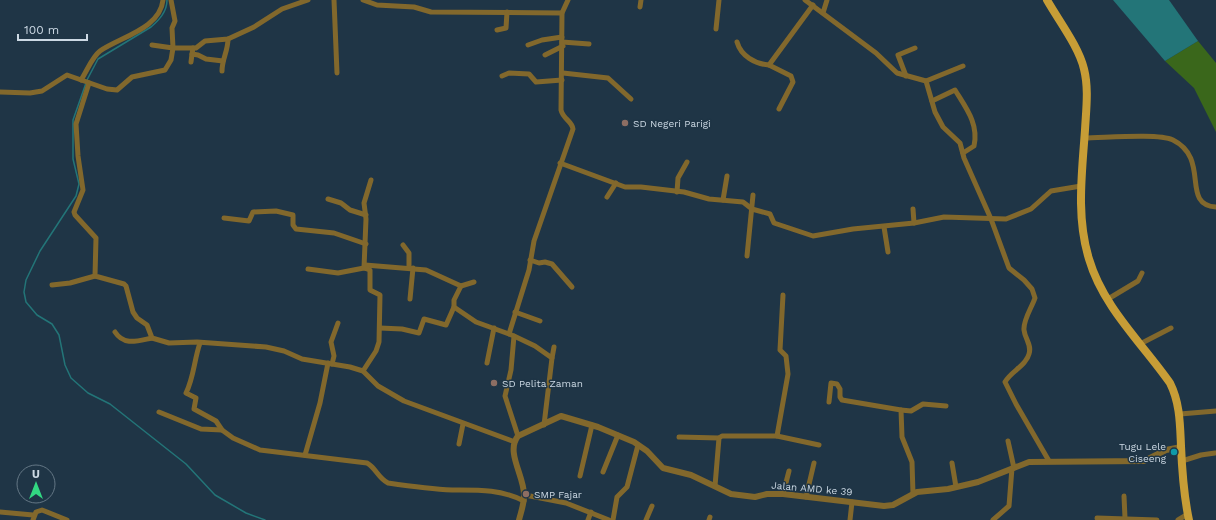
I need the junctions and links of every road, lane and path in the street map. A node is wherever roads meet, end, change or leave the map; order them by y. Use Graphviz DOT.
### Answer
graph roads {
  1 [pos="163,0"];
  2 [pos="171,0"];
  3 [pos="308,0"];
  4 [pos="334,0"];
  5 [pos="363,0"];
  6 [pos="568,0"];
  7 [pos="641,0"];
  8 [pos="719,0"];
  9 [pos="805,0"];
  10 [pos="827,0"];
  11 [pos="1048,0"];
  12 [pos="813,5"];
  13 [pos="640,7"];
  14 [pos="507,12"];
  15 [pos="562,12"];
  16 [pos="823,13"];
  17 [pos="497,30"];
  18 [pos="716,30"];
  19 [pos="228,39"];
  20 [pos="563,42"];
  21 [pos="737,42"];
  22 [pos="589,44"];
  23 [pos="152,45"];
  24 [pos="528,45"];
  25 [pos="173,48"];
  26 [pos="915,48"];
  27 [pos="192,51"];
  28 [pos="545,55"];
  29 [pos="223,61"];
  30 [pos="191,62"];
  31 [pos="769,65"];
  32 [pos="963,66"];
  33 [pos="222,71"];
  34 [pos="337,72"];
  35 [pos="563,72"];
  36 [pos="502,76"];
  37 [pos="906,76"];
  38 [pos="81,80"];
  39 [pos="562,80"];
  40 [pos="926,81"];
  41 [pos="89,83"];
  42 [pos="0,92"];
  43 [pos="631,99"];
  44 [pos="932,101"];
  45 [pos="779,109"];
  46 [pos="1084,138"];
  47 [pos="963,153"];
  48 [pos="687,162"];
  49 [pos="560,163"];
  50 [pos="727,176"];
  51 [pos="371,180"];
  52 [pos="616,183"];
  53 [pos="1081,186"];
  54 [pos="677,192"];
  55 [pos="753,195"];
  56 [pos="607,197"];
  57 [pos="328,199"];
  58 [pos="724,200"];
  59 [pos="1216,207"];
  60 [pos="752,208"];
  61 [pos="914,209"];
  62 [pos="366,215"];
  63 [pos="224,218"];
  64 [pos="991,219"];
  65 [pos="914,223"];
  66 [pos="884,227"];
  67 [pos="366,244"];
  68 [pos="403,245"];
  69 [pos="888,252"];
  70 [pos="747,256"];
  71 [pos="530,260"];
  72 [pos="364,267"];
  73 [pos="411,268"];
  74 [pos="308,269"];
  75 [pos="1142,273"];
  76 [pos="96,276"];
  77 [pos="474,282"];
  78 [pos="52,285"];
  79 [pos="461,286"];
  80 [pos="572,287"];
  81 [pos="783,295"];
  82 [pos="410,299"];
  83 [pos="1108,299"];
  84 [pos="454,307"];
  85 [pos="515,312"];
  86 [pos="540,321"];
  87 [pos="338,323"];
  88 [pos="380,328"];
  89 [pos="494,328"];
  90 [pos="1171,328"];
  91 [pos="115,332"];
  92 [pos="511,335"];
  93 [pos="152,338"];
  94 [pos="200,343"];
  95 [pos="1140,344"];
  96 [pos="554,347"];
  97 [pos="552,358"];
  98 [pos="330,363"];
  99 [pos="487,363"];
  100 [pos="363,372"];
  101 [pos="829,402"];
  102 [pos="946,406"];
  103 [pos="901,410"];
  104 [pos="1216,411"];
  105 [pos="159,412"];
  106 [pos="1180,414"];
  107 [pos="463,424"];
  108 [pos="544,425"];
  109 [pos="592,425"];
  110 [pos="222,430"];
  111 [pos="618,435"];
  112 [pos="518,436"];
  113 [pos="777,436"];
  114 [pos="679,437"];
  115 [pos="719,438"];
  116 [pos="1008,441"];
  117 [pos="515,442"];
  118 [pos="459,444"];
  119 [pos="638,445"];
  120 [pos="819,445"];
  121 [pos="1181,448"];
  122 [pos="1215,453"];
  123 [pos="305,455"];
  124 [pos="1049,462"];
  125 [pos="1182,462"];
  126 [pos="814,463"];
  127 [pos="952,463"];
  128 [pos="1013,468"];
  129 [pos="789,471"];
  130 [pos="602,472"];
  131 [pos="580,476"];
  132 [pos="715,486"];
  133 [pos="956,487"];
  134 [pos="783,494"];
  135 [pos="913,494"];
  136 [pos="1124,496"];
  137 [pos="806,497"];
  138 [pos="524,498"];
  139 [pos="852,502"];
  140 [pos="652,506"];
  141 [pos="0,512"];
  142 [pos="591,512"];
  143 [pos="1189,517"];
  144 [pos="33,518"];
  145 [pos="1097,518"];
  146 [pos="1125,518"];
  147 [pos="66,520"];
  148 [pos="519,520"];
  149 [pos="588,520"];
  150 [pos="609,520"];
  151 [pos="614,520"];
  152 [pos="646,520"];
  153 [pos="850,520"];
  154 [pos="993,520"];
  155 [pos="1158,520"];
  156 [pos="1178,520"];
  1 -- 38 [label="street"];
  2 -- 25 [label="street"];
  3 -- 19 [label="street"];
  4 -- 34 [label="street"];
  5 -- 14 [label="street"];
  6 -- 15 [label="street"];
  7 -- 13 [label="street"];
  8 -- 18 [label="street"];
  9 -- 12 [label="street"];
  10 -- 16 [label="street"];
  11 -- 46 [label="main road"];
  12 -- 16 [label="street"];
  12 -- 31 [label="street"];
  14 -- 15 [label="street"];
  14 -- 17 [label="street"];
  15 -- 20 [label="street"];
  16 -- 37 [label="street"];
  19 -- 27 [label="street"];
  19 -- 29 [label="street"];
  20 -- 22 [label="street"];
  20 -- 24 [label="street"];
  20 -- 28 [label="street"];
  20 -- 35 [label="street"];
  21 -- 31 [label="street"];
  23 -- 25 [label="street"];
  25 -- 27 [label="street"];
  25 -- 41 [label="street"];
  26 -- 37 [label="street"];
  27 -- 29 [label="street"];
  27 -- 30 [label="street"];
  29 -- 33 [label="street"];
  31 -- 45 [label="street"];
  32 -- 40 [label="street"];
  35 -- 39 [label="street"];
  35 -- 43 [label="street"];
  36 -- 39 [label="street"];
  37 -- 40 [label="street"];
  38 -- 41 [label="street"];
  38 -- 42 [label="street"];
  39 -- 49 [label="street"];
  40 -- 44 [label="street"];
  41 -- 76 [label="street"];
  44 -- 47 [label="street"];
  44 -- 47 [label="street"];
  46 -- 53 [label="main road"];
  46 -- 59 [label="street"];
  47 -- 64 [label="street"];
  48 -- 54 [label="street"];
  49 -- 52 [label="street"];
  49 -- 71 [label="street"];
  50 -- 58 [label="street"];
  51 -- 62 [label="street"];
  52 -- 54 [label="street"];
  52 -- 56 [label="street"];
  53 -- 64 [label="street"];
  53 -- 83 [label="main road"];
  54 -- 58 [label="street"];
  55 -- 60 [label="street"];
  57 -- 62 [label="street"];
  58 -- 60 [label="street"];
  60 -- 66 [label="street"];
  60 -- 70 [label="street"];
  61 -- 65 [label="street"];
  62 -- 67 [label="street"];
  63 -- 67 [label="street"];
  64 -- 65 [label="street"];
  64 -- 124 [label="street"];
  65 -- 66 [label="street"];
  66 -- 69 [label="street"];
  67 -- 72 [label="street"];
  68 -- 73 [label="street"];
  71 -- 80 [label="street"];
  71 -- 85 [label="street"];
  72 -- 73 [label="street"];
  72 -- 74 [label="street"];
  72 -- 88 [label="street"];
  73 -- 79 [label="street"];
  73 -- 82 [label="street"];
  75 -- 83 [label="street"];
  76 -- 78 [label="street"];
  76 -- 93 [label="street"];
  77 -- 79 [label="street"];
  79 -- 84 [label="street"];
  81 -- 113 [label="street"];
  83 -- 95 [label="main road"];
  84 -- 88 [label="street"];
  84 -- 89 [label="street"];
  85 -- 86 [label="street"];
  85 -- 92 [label="street"];
  87 -- 98 [label="street"];
  88 -- 100 [label="street"];
  89 -- 92 [label="street"];
  89 -- 99 [label="street"];
  90 -- 95 [label="street"];
  91 -- 93 [label="street"];
  92 -- 97 [label="street"];
  92 -- 112 [label="street"];
  93 -- 94 [label="street"];
  94 -- 98 [label="street"];
  94 -- 110 [label="street"];
  95 -- 106 [label="main road"];
  96 -- 97 [label="street"];
  97 -- 108 [label="street"];
  98 -- 100 [label="street"];
  98 -- 123 [label="street"];
  100 -- 107 [label="street"];
  101 -- 103 [label="street"];
  102 -- 103 [label="street"];
  103 -- 135 [label="street"];
  104 -- 106 [label="street"];
  105 -- 110 [label="street"];
  106 -- 121 [label="main road"];
  107 -- 117 [label="street"];
  107 -- 118 [label="street"];
  108 -- 109 [label="street, Jalan AMD ke 39"];
  108 -- 112 [label="street, Jalan AMD ke 39"];
  109 -- 111 [label="street, Jalan AMD ke 39"];
  109 -- 131 [label="street"];
  110 -- 123 [label="street"];
  111 -- 119 [label="street, Jalan AMD ke 39"];
  111 -- 130 [label="street"];
  112 -- 117 [label="street"];
  113 -- 115 [label="street"];
  113 -- 120 [label="street"];
  114 -- 115 [label="street"];
  115 -- 132 [label="street"];
  116 -- 128 [label="street"];
  117 -- 138 [label="street"];
  119 -- 132 [label="street, Jalan AMD ke 39"];
  119 -- 151 [label="street"];
  121 -- 124 [label="street, Jalan AMD ke 39"];
  121 -- 125 [label="main road"];
  122 -- 125 [label="street"];
  123 -- 138 [label="street"];
  124 -- 128 [label="street, Jalan AMD ke 39"];
  125 -- 143 [label="main road"];
  126 -- 137 [label="street"];
  127 -- 133 [label="street"];
  128 -- 133 [label="street, Jalan AMD ke 39"];
  128 -- 154 [label="street"];
  129 -- 134 [label="street"];
  132 -- 134 [label="street, Jalan AMD ke 39"];
  133 -- 135 [label="street, Jalan AMD ke 39"];
  134 -- 137 [label="street, Jalan AMD ke 39"];
  135 -- 139 [label="street, Jalan AMD ke 39"];
  136 -- 146 [label="street"];
  137 -- 139 [label="street, Jalan AMD ke 39"];
  138 -- 142 [label="street"];
  138 -- 148 [label="street"];
  139 -- 153 [label="street"];
  140 -- 152 [label="street"];
  141 -- 144 [label="street"];
  142 -- 149 [label="street"];
  142 -- 150 [label="street"];
  143 -- 156 [label="street"];
  144 -- 147 [label="street"];
  145 -- 146 [label="street"];
  146 -- 155 [label="street"];
}
